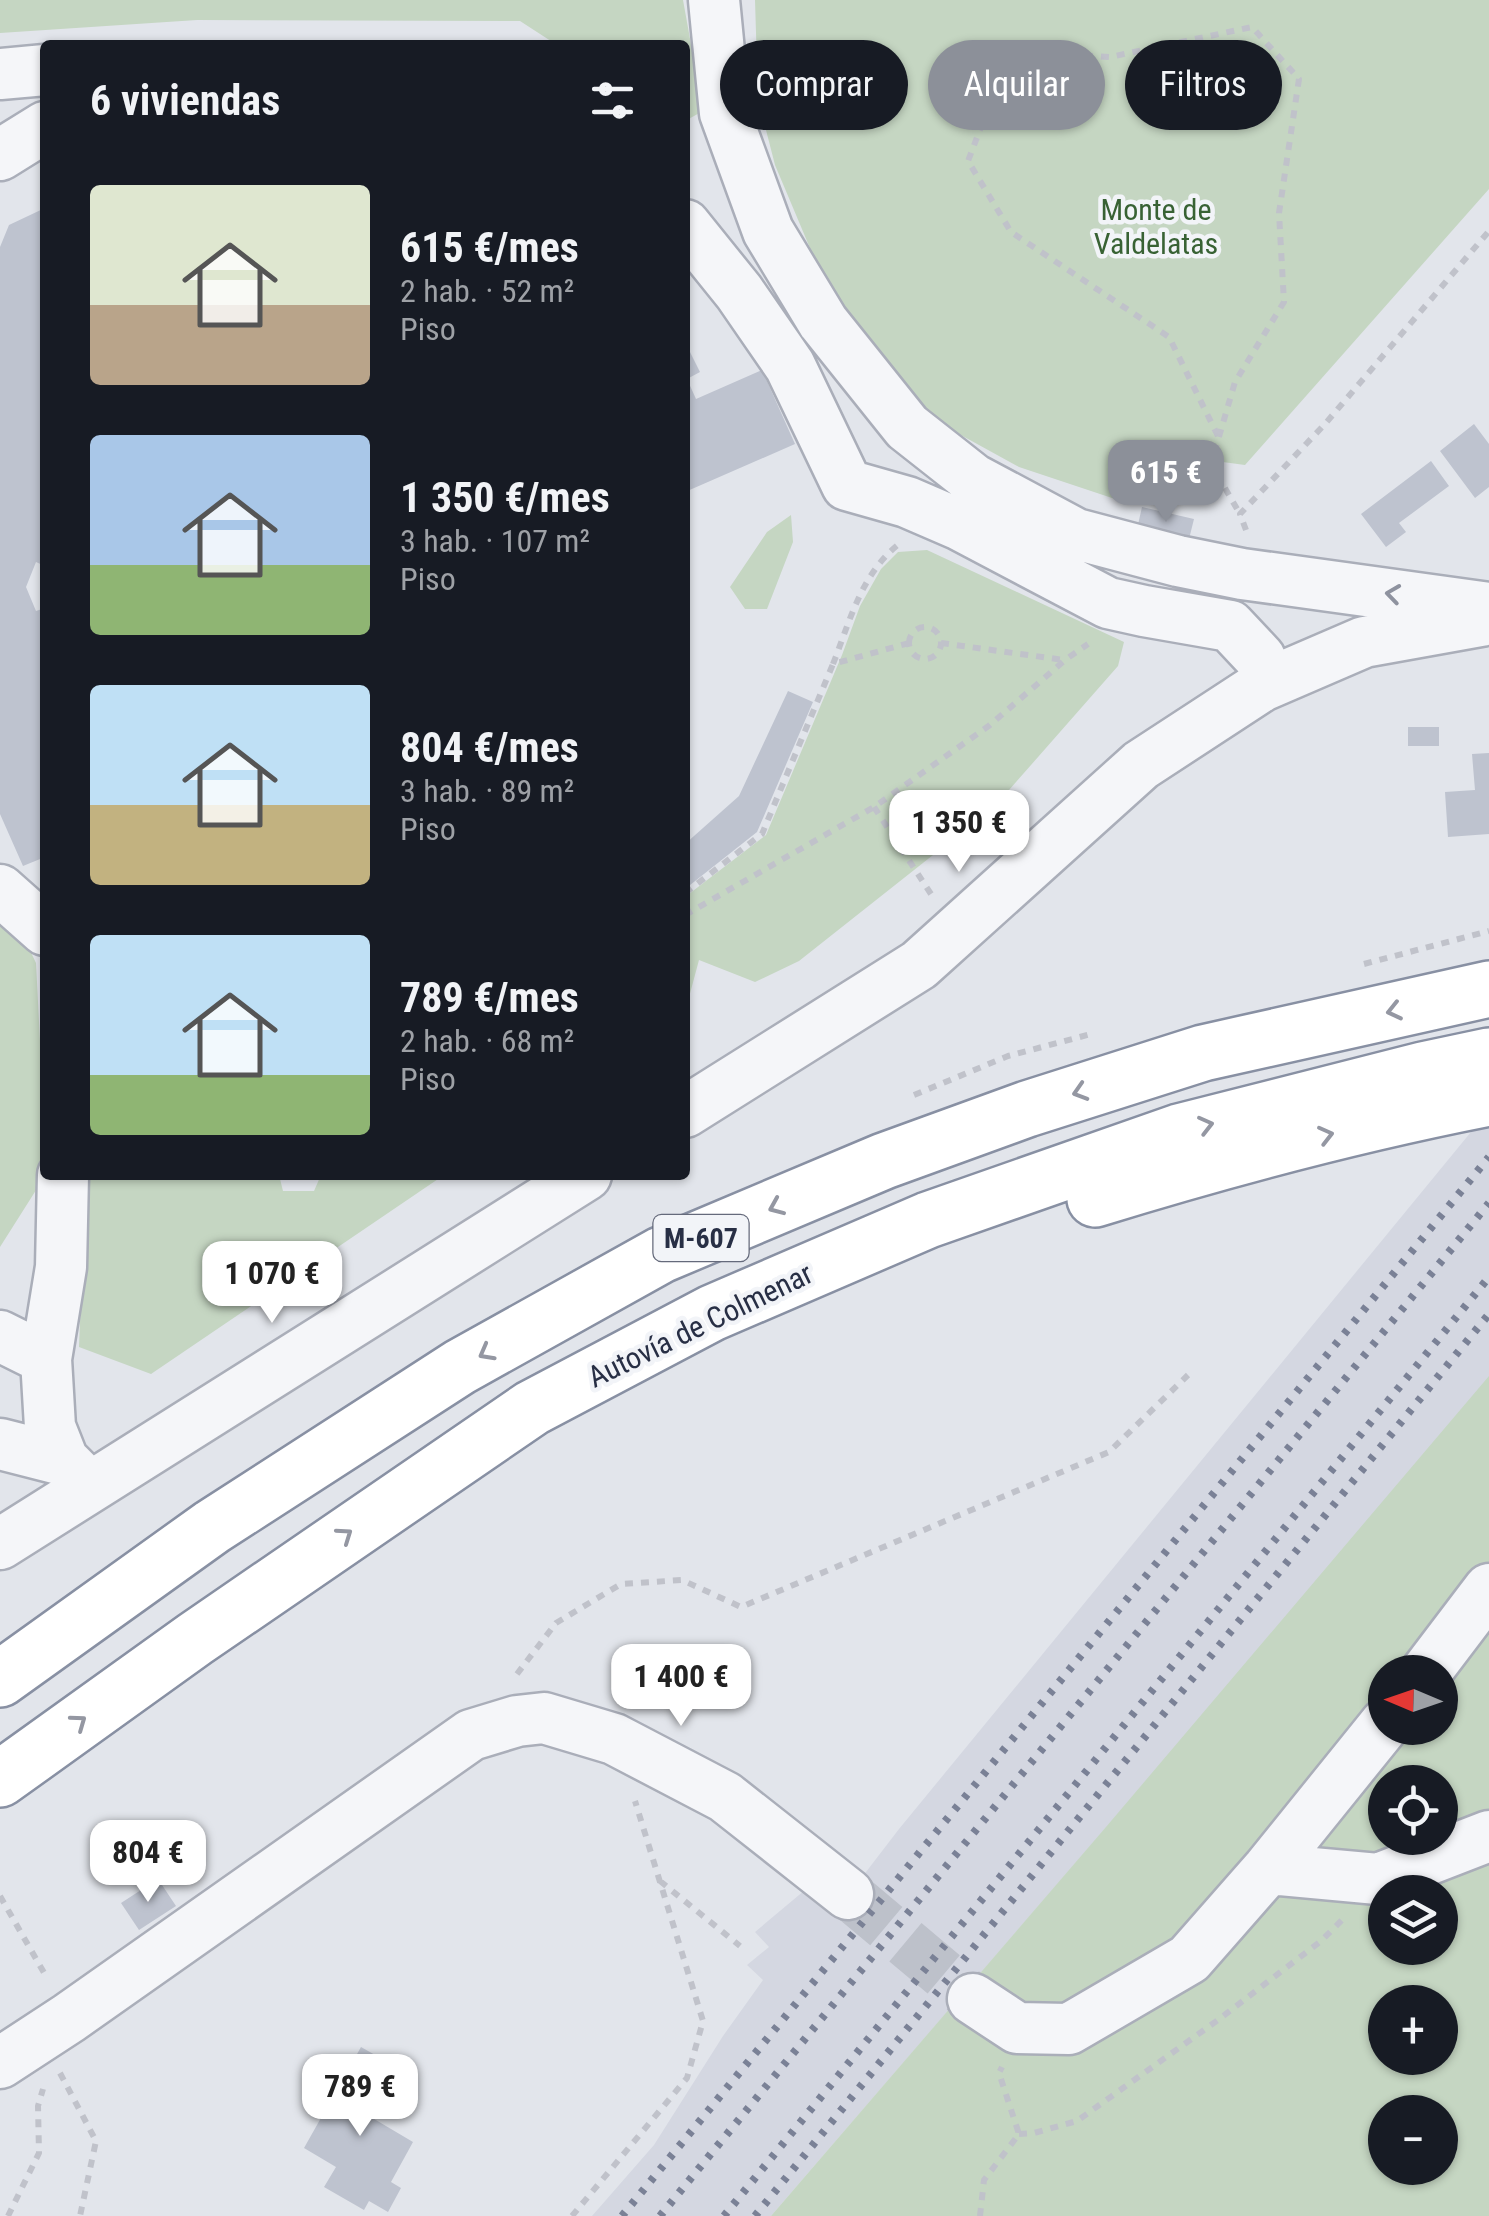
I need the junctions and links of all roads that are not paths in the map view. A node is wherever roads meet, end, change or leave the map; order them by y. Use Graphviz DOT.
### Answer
graph roads {
  1 [pos="714,0"];
  2 [pos="40,70"];
  3 [pos="0,74"];
  4 [pos="40,130"];
  5 [pos="0,155"];
  6 [pos="690,230"];
  7 [pos="1261,577"];
  8 [pos="1489,608"];
  9 [pos="1489,622"];
  10 [pos="1261,672"];
  11 [pos="0,890"];
  12 [pos="40,926"];
  13 [pos="1489,989"];
  14 [pos="1489,1056"];
  15 [pos="1489,1098"];
  16 [pos="690,1109"];
  17 [pos="64,1180"];
  18 [pos="577,1180"];
  19 [pos="0,1336"];
  20 [pos="46,1359"];
  21 [pos="0,1444"];
  22 [pos="76,1474"];
  23 [pos="391,1503"];
  24 [pos="0,1544"];
  25 [pos="1489,1588"];
  26 [pos="1439,1655"];
  27 [pos="0,1678"];
  28 [pos="1368,1745"];
  29 [pos="0,1779"];
  30 [pos="1489,1836"];
  31 [pos="1268,1869"];
  32 [pos="848,1894"];
  33 [pos="974,1999"];
  34 [pos="0,2063"];
  1 -- 7 [label="street"];
  2 -- 3 [label="street"];
  4 -- 5 [label="street"];
  6 -- 10 [label="street"];
  8 -- 7 [label="street, one-way"];
  7 -- 10 [label="street"];
  9 -- 10 [label="street"];
  10 -- 16 [label="street"];
  11 -- 12 [label="street"];
  13 -- 27 [label="highway, M-607, one-way"];
  23 -- 14 [label="highway, Autovía de Colmenar / M-607, one-way"];
  23 -- 15 [label="highway, one-way"];
  17 -- 20 [label="street"];
  18 -- 22 [label="street"];
  19 -- 20 [label="street"];
  20 -- 22 [label="street"];
  21 -- 22 [label="street"];
  22 -- 24 [label="street"];
  29 -- 23 [label="highway, Autovía de Colmenar / M-607, one-way"];
  25 -- 26 [label="street"];
  28 -- 31 [label="street"];
  30 -- 31 [label="street"];
  31 -- 33 [label="street"];
  32 -- 34 [label="street"];
}
